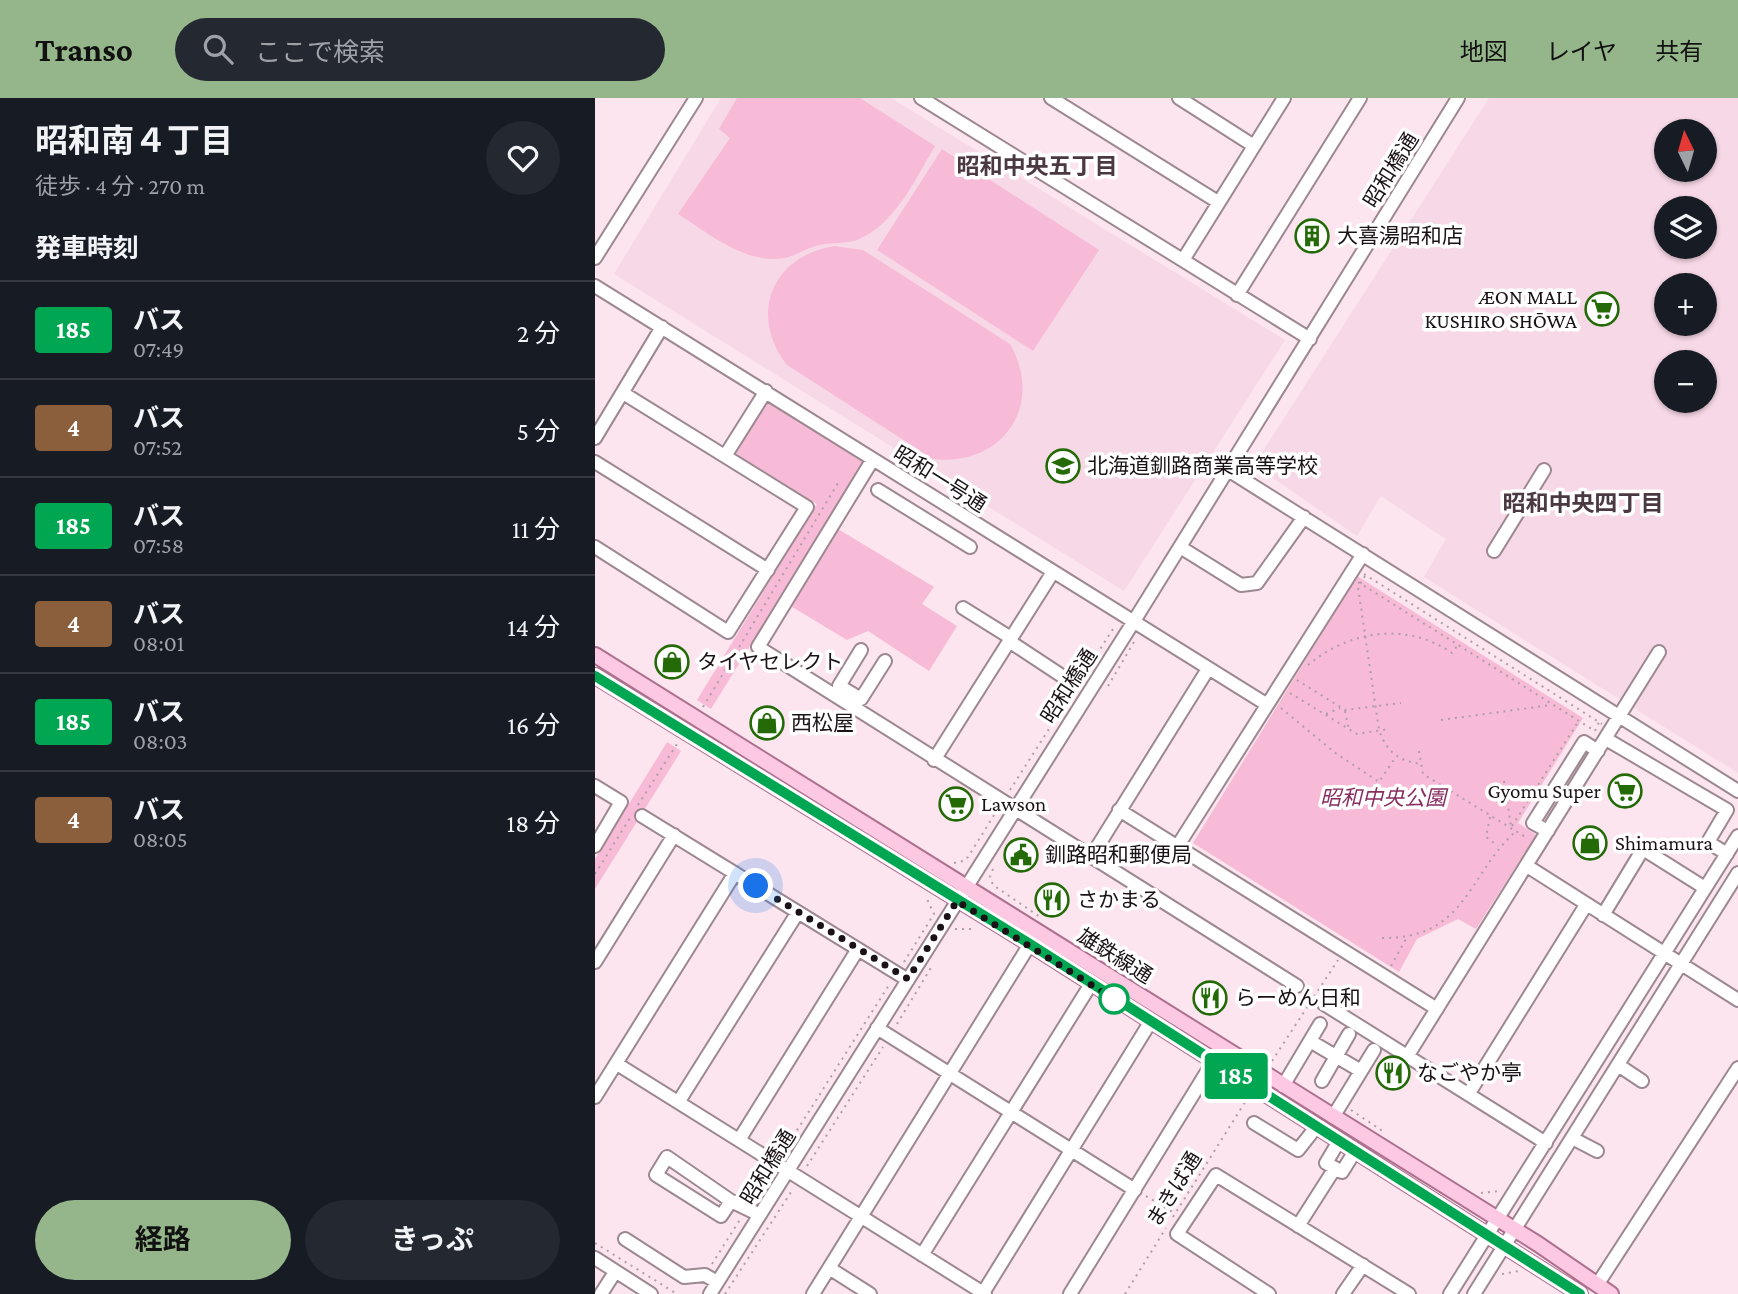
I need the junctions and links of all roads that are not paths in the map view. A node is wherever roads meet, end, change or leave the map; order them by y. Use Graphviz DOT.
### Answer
graph roads {
  1 [pos="696,98"];
  2 [pos="921,98"];
  3 [pos="1051,98"];
  4 [pos="1179,98"];
  5 [pos="1284,98"];
  6 [pos="1360,98"];
  7 [pos="1458,98"];
  8 [pos="1254,146"];
  9 [pos="1218,202"];
  10 [pos="595,258"];
  11 [pos="1183,260"];
  12 [pos="595,286"];
  13 [pos="1237,295"];
  14 [pos="662,327"];
  15 [pos="1310,339"];
  16 [pos="765,391"];
  17 [pos="623,393"];
  18 [pos="595,438"];
  19 [pos="725,456"];
  20 [pos="873,459"];
  21 [pos="595,462"];
  22 [pos="1228,470"];
  23 [pos="1544,470"];
  24 [pos="878,490"];
  25 [pos="947,505"];
  26 [pos="1304,517"];
  27 [pos="934,525"];
  28 [pos="595,547"];
  29 [pos="970,547"];
  30 [pos="1180,547"];
  31 [pos="1495,551"];
  32 [pos="1363,554"];
  33 [pos="768,570"];
  34 [pos="1053,572"];
  35 [pos="963,608"];
  36 [pos="1134,621"];
  37 [pos="1010,640"];
  38 [pos="861,650"];
  39 [pos="1660,652"];
  40 [pos="595,655"];
  41 [pos="885,661"];
  42 [pos="1208,668"];
  43 [pos="595,676"];
  44 [pos="1062,676"];
  45 [pos="848,699"];
  46 [pos="1271,704"];
  47 [pos="1619,718"];
  48 [pos="1609,734"];
  49 [pos="1598,751"];
  50 [pos="934,760"];
  51 [pos="1558,784"];
  52 [pos="595,786"];
  53 [pos="1738,791"];
  54 [pos="1572,793"];
  55 [pos="1008,805"];
  56 [pos="1119,810"];
  57 [pos="642,816"];
  58 [pos="1548,831"];
  59 [pos="674,835"];
  60 [pos="1738,836"];
  61 [pos="595,846"];
  62 [pos="1177,847"];
  63 [pos="1727,853"];
  64 [pos="1091,857"];
  65 [pos="1527,866"];
  66 [pos="735,873"];
  67 [pos="1738,873"];
  68 [pos="965,888"];
  69 [pos="1705,888"];
  70 [pos="957,901"];
  71 [pos="1586,905"];
  72 [pos="798,912"];
  73 [pos="1603,915"];
  74 [pos="1030,944"];
  75 [pos="858,949"];
  76 [pos="1665,953"];
  77 [pos="595,962"];
  78 [pos="1682,963"];
  79 [pos="902,976"];
  80 [pos="1091,984"];
  81 [pos="1297,986"];
  82 [pos="1738,1000"];
  83 [pos="1324,1004"];
  84 [pos="1437,1009"];
  85 [pos="1151,1021"];
  86 [pos="1320,1024"];
  87 [pos="877,1028"];
  88 [pos="1349,1034"];
  89 [pos="1310,1041"];
  90 [pos="1374,1050"];
  91 [pos="1408,1055"];
  92 [pos="1336,1056"];
  93 [pos="1213,1062"];
  94 [pos="617,1064"];
  95 [pos="1618,1065"];
  96 [pos="1738,1068"];
  97 [pos="1361,1071"];
  98 [pos="950,1076"];
  99 [pos="1322,1081"];
  100 [pos="1642,1081"];
  101 [pos="1283,1086"];
  102 [pos="1469,1094"];
  103 [pos="595,1097"];
  104 [pos="679,1101"];
  105 [pos="1010,1113"];
  106 [pos="1333,1117"];
  107 [pos="1254,1123"];
  108 [pos="1317,1126"];
  109 [pos="1572,1138"];
  110 [pos="739,1140"];
  111 [pos="1339,1140"];
  112 [pos="1546,1143"];
  113 [pos="1355,1151"];
  114 [pos="1597,1151"];
  115 [pos="1070,1152"];
  116 [pos="1335,1168"];
  117 [pos="787,1172"];
  118 [pos="1135,1190"];
  119 [pos="731,1201"];
  120 [pos="760,1215"];
  121 [pos="861,1217"];
  122 [pos="1497,1220"];
  123 [pos="1298,1226"];
  124 [pos="1514,1229"];
  125 [pos="1488,1235"];
  126 [pos="625,1239"];
  127 [pos="1504,1245"];
  128 [pos="922,1255"];
  129 [pos="595,1258"];
  130 [pos="1363,1265"];
  131 [pos="829,1268"];
  132 [pos="615,1272"];
  133 [pos="717,1282"];
  134 [pos="1597,1285"];
  135 [pos="984,1293"];
  136 [pos="601,1294"];
  137 [pos="651,1294"];
  138 [pos="710,1294"];
  139 [pos="813,1294"];
  140 [pos="870,1294"];
  141 [pos="1070,1294"];
  142 [pos="1269,1294"];
  143 [pos="1343,1294"];
  144 [pos="1409,1294"];
  145 [pos="1450,1294"];
  146 [pos="1474,1294"];
  147 [pos="1580,1294"];
  148 [pos="1611,1294"];
  1 -- 10 [label="street"];
  2 -- 11 [label="street"];
  3 -- 9 [label="street"];
  4 -- 8 [label="street"];
  5 -- 8 [label="street"];
  6 -- 13 [label="street"];
  7 -- 15 [label="street, 昭和橋通"];
  8 -- 9 [label="street"];
  9 -- 11 [label="street"];
  11 -- 13 [label="street"];
  12 -- 14 [label="street, 昭和一号通"];
  13 -- 15 [label="street"];
  14 -- 16 [label="street, 昭和一号通"];
  14 -- 17 [label="street"];
  15 -- 22 [label="street, 昭和橋通"];
  16 -- 19 [label="street"];
  16 -- 20 [label="street, 昭和一号通"];
  17 -- 18 [label="street"];
  17 -- 19 [label="street"];
  19 -- 33 [label="street"];
  20 -- 25 [label="street, 昭和一号通"];
  20 -- 45 [label="street"];
  21 -- 33 [label="street"];
  22 -- 26 [label="street"];
  22 -- 30 [label="street, 昭和橋通"];
  23 -- 31 [label="street"];
  24 -- 27 [label="street"];
  25 -- 27 [label="street"];
  25 -- 34 [label="street, 昭和一号通"];
  26 -- 30 [label="street"];
  26 -- 32 [label="street"];
  27 -- 29 [label="street"];
  28 -- 33 [label="street"];
  30 -- 36 [label="street, 昭和橋通"];
  32 -- 46 [label="street"];
  32 -- 47 [label="street"];
  34 -- 36 [label="street, 昭和一号通"];
  34 -- 37 [label="street"];
  35 -- 37 [label="street"];
  36 -- 42 [label="street, 昭和一号通"];
  36 -- 55 [label="street, 昭和橋通"];
  37 -- 44 [label="street"];
  37 -- 50 [label="street"];
  38 -- 45 [label="street"];
  39 -- 47 [label="street"];
  40 -- 68 [label="main road, 雄鉄線通"];
  41 -- 45 [label="street"];
  42 -- 46 [label="street, 昭和一号通"];
  42 -- 56 [label="street"];
  43 -- 70 [label="main road, 雄鉄線通"];
  45 -- 50 [label="street"];
  46 -- 62 [label="street"];
  47 -- 48 [label="street"];
  47 -- 53 [label="street"];
  48 -- 49 [label="street"];
  48 -- 63 [label="street"];
  49 -- 51 [label="street"];
  49 -- 54 [label="street"];
  50 -- 55 [label="street"];
  51 -- 54 [label="street"];
  51 -- 58 [label="street"];
  52 -- 61 [label="street"];
  54 -- 58 [label="street"];
  55 -- 64 [label="street"];
  55 -- 68 [label="street, 昭和橋通"];
  56 -- 62 [label="street"];
  56 -- 64 [label="street"];
  57 -- 59 [label="street"];
  58 -- 65 [label="street"];
  59 -- 66 [label="street"];
  59 -- 77 [label="street"];
  60 -- 63 [label="street"];
  62 -- 84 [label="street"];
  63 -- 69 [label="street"];
  64 -- 81 [label="street"];
  65 -- 71 [label="street"];
  65 -- 84 [label="street"];
  66 -- 72 [label="street"];
  66 -- 94 [label="street"];
  67 -- 78 [label="street"];
  68 -- 70 [label="street, 昭和橋通"];
  68 -- 101 [label="main road, 雄鉄線通"];
  69 -- 73 [label="street"];
  69 -- 76 [label="street"];
  70 -- 74 [label="main road, 雄鉄線通"];
  70 -- 79 [label="street, 昭和橋通"];
  71 -- 73 [label="street"];
  71 -- 102 [label="street"];
  72 -- 75 [label="street"];
  72 -- 104 [label="street"];
  73 -- 76 [label="street"];
  74 -- 80 [label="main road, 雄鉄線通"];
  74 -- 98 [label="street"];
  75 -- 79 [label="street"];
  75 -- 110 [label="street"];
  76 -- 78 [label="street"];
  76 -- 112 [label="street"];
  78 -- 82 [label="street"];
  78 -- 95 [label="street"];
  79 -- 87 [label="street, 昭和橋通"];
  80 -- 85 [label="main road, 雄鉄線通"];
  80 -- 105 [label="street"];
  83 -- 91 [label="street"];
  84 -- 91 [label="street"];
  85 -- 93 [label="main road, 雄鉄線通"];
  85 -- 115 [label="street"];
  86 -- 89 [label="street"];
  87 -- 98 [label="street"];
  87 -- 117 [label="street, 昭和橋通"];
  88 -- 92 [label="street"];
  89 -- 92 [label="street"];
  89 -- 101 [label="street"];
  90 -- 97 [label="street"];
  91 -- 102 [label="street"];
  92 -- 97 [label="street"];
  92 -- 99 [label="street"];
  93 -- 108 [label="main road, 雄鉄線通"];
  93 -- 118 [label="street"];
  94 -- 103 [label="street"];
  94 -- 104 [label="street"];
  95 -- 100 [label="street"];
  95 -- 109 [label="street"];
  96 -- 134 [label="street"];
  97 -- 106 [label="street"];
  98 -- 105 [label="street"];
  98 -- 121 [label="street"];
  101 -- 106 [label="main road, 雄鉄線通"];
  102 -- 112 [label="street"];
  104 -- 110 [label="street"];
  105 -- 115 [label="street"];
  105 -- 128 [label="street"];
  106 -- 122 [label="main road, 雄鉄線通"];
  107 -- 108 [label="street"];
  108 -- 111 [label="main road, 雄鉄線通"];
  109 -- 114 [label="street"];
  109 -- 124 [label="street"];
  110 -- 117 [label="street"];
  111 -- 113 [label="main road, 雄鉄線通"];
  111 -- 116 [label="street"];
  112 -- 122 [label="street"];
  113 -- 116 [label="street"];
  113 -- 125 [label="main road, 雄鉄線通"];
  115 -- 118 [label="street"];
  115 -- 135 [label="street"];
  116 -- 123 [label="street"];
  117 -- 120 [label="street, 昭和橋通"];
  117 -- 121 [label="street"];
  118 -- 141 [label="street"];
  119 -- 119 [label="street"];
  119 -- 120 [label="street"];
  120 -- 133 [label="street, 昭和橋通"];
  121 -- 128 [label="street"];
  121 -- 131 [label="street"];
  122 -- 124 [label="main road, 雄鉄線通"];
  122 -- 125 [label="street"];
  123 -- 130 [label="street"];
  123 -- 142 [label="street"];
  124 -- 127 [label="street"];
  124 -- 134 [label="main road, 雄鉄線通"];
  125 -- 127 [label="main road, 雄鉄線通"];
  125 -- 145 [label="street"];
  126 -- 133 [label="street"];
  127 -- 146 [label="street"];
  127 -- 147 [label="main road, 雄鉄線通"];
  128 -- 135 [label="street"];
  129 -- 132 [label="street"];
  130 -- 143 [label="street"];
  130 -- 144 [label="street"];
  131 -- 139 [label="street"];
  131 -- 140 [label="street"];
  132 -- 136 [label="street"];
  132 -- 137 [label="street"];
  133 -- 138 [label="street, 昭和橋通"];
  134 -- 148 [label="main road, 雄鉄線通"];
}
